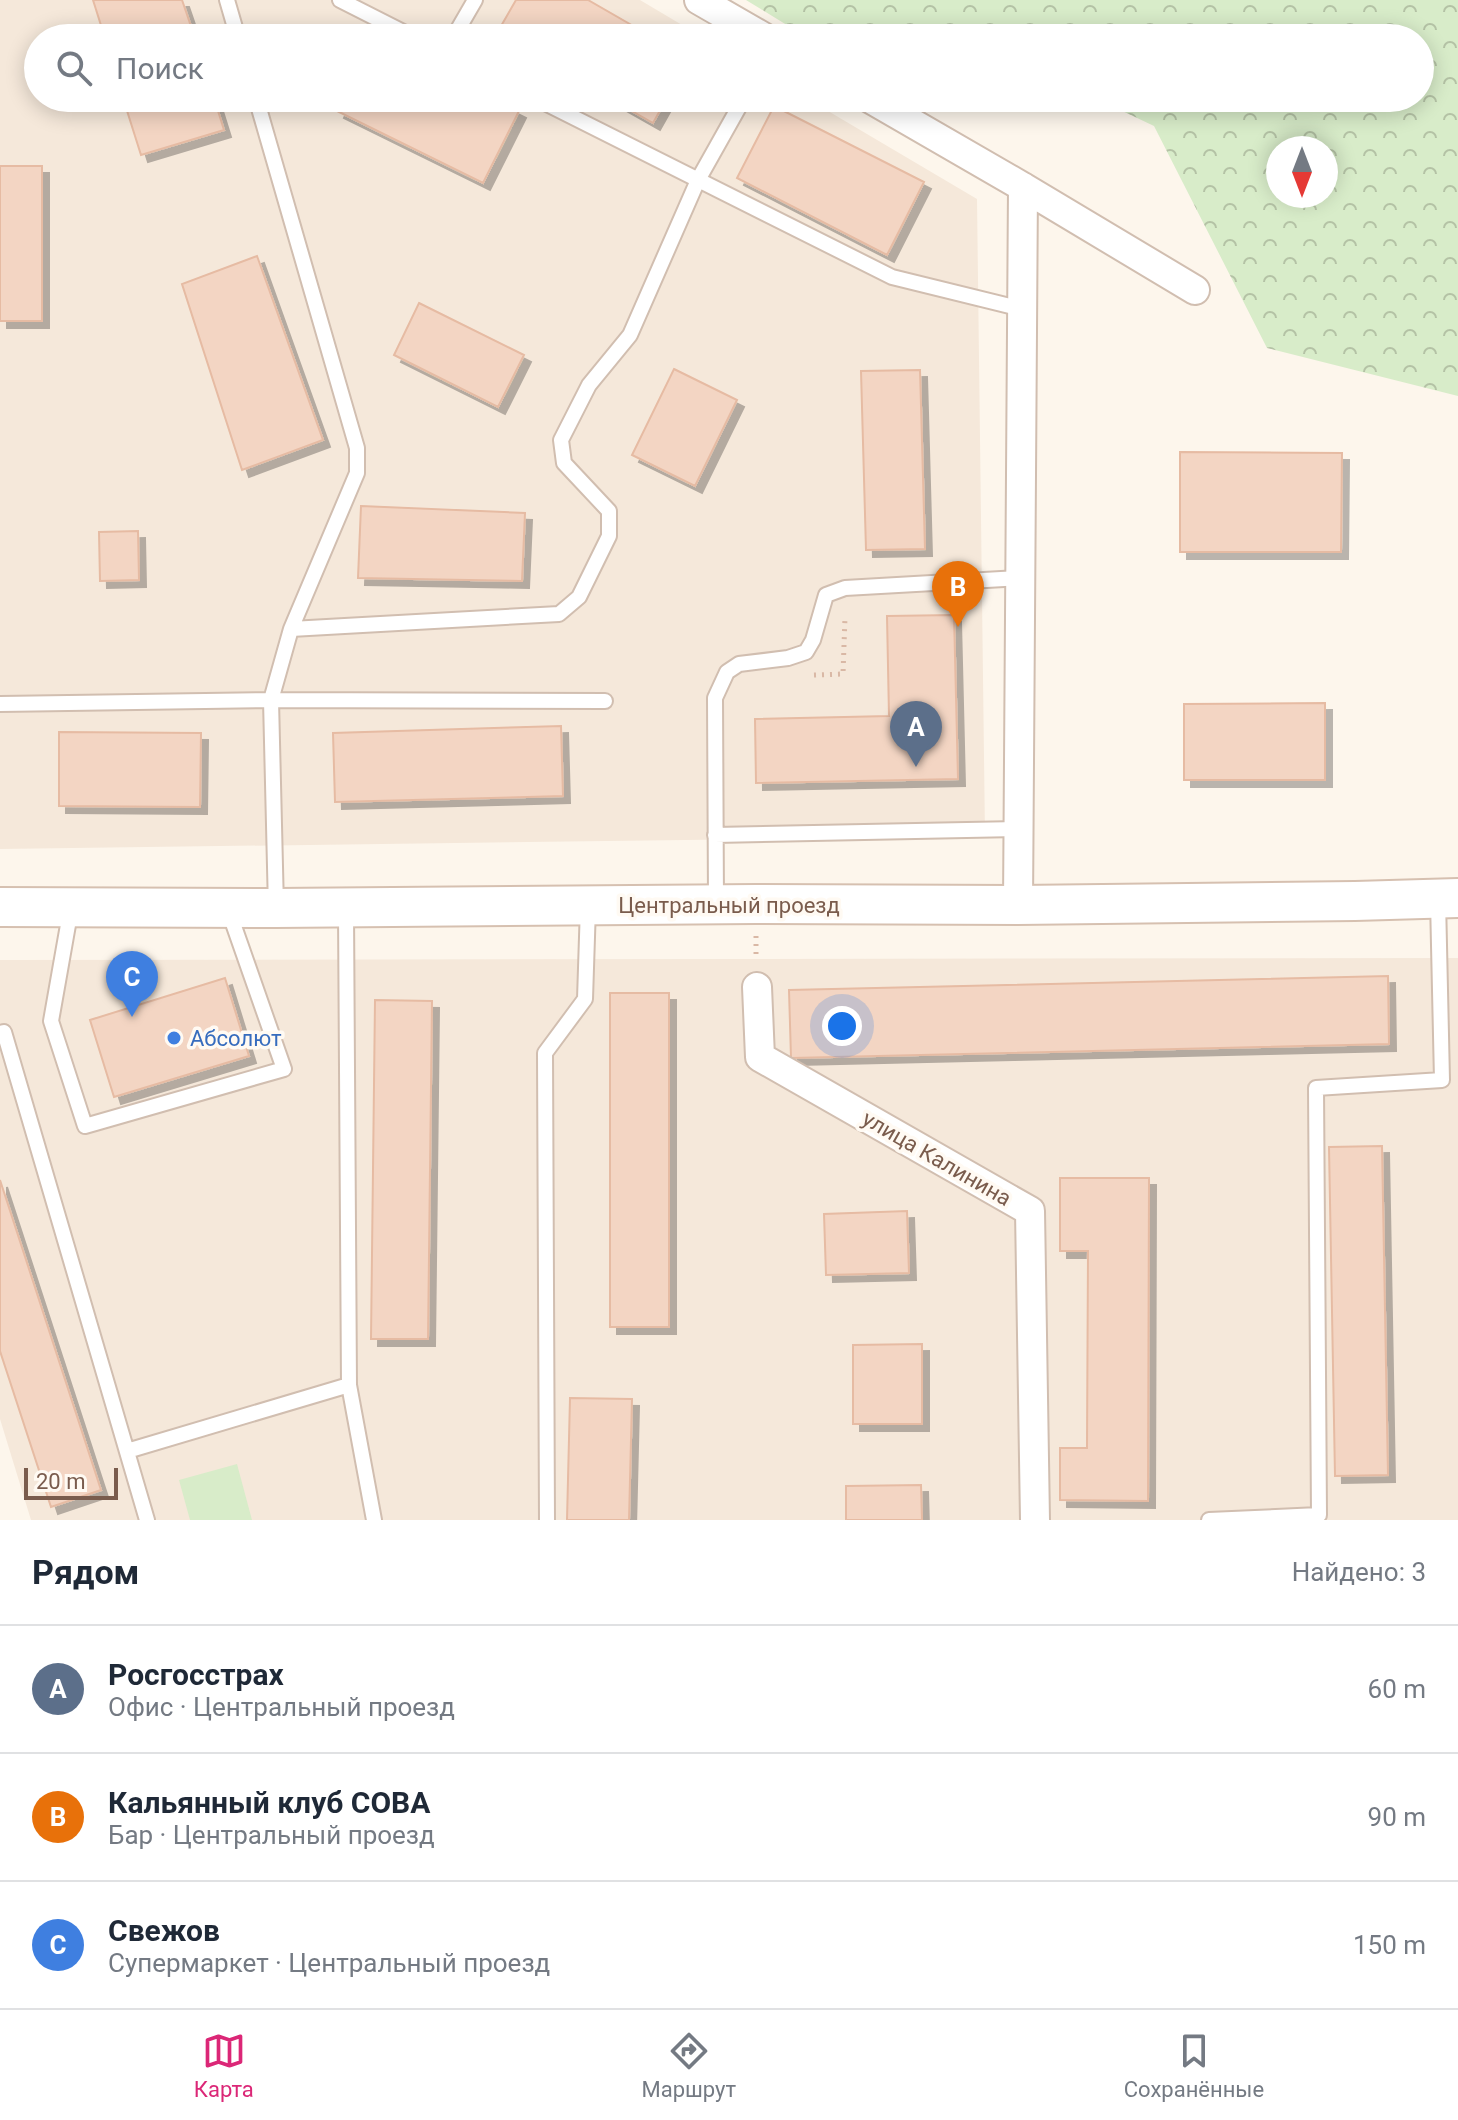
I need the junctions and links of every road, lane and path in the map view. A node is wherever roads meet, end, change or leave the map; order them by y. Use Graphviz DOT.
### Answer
graph roads {
  1 [pos="227,0"];
  2 [pos="340,0"];
  3 [pos="475,0"];
  4 [pos="699,0"];
  5 [pos="234,24"];
  6 [pos="387,24"];
  7 [pos="461,24"];
  8 [pos="741,24"];
  9 [pos="260,112"];
  10 [pos="563,112"];
  11 [pos="736,112"];
  12 [pos="893,112"];
  13 [pos="698,180"];
  14 [pos="1023,187"];
  15 [pos="1195,290"];
  16 [pos="1022,309"];
  17 [pos="1020,578"];
  18 [pos="851,607"];
  19 [pos="291,629"];
  20 [pos="813,675"];
  21 [pos="271,700"];
  22 [pos="605,701"];
  23 [pos="0,704"];
  24 [pos="1018,829"];
  25 [pos="715,835"];
  26 [pos="1448,898"];
  27 [pos="716,904"];
  28 [pos="1018,905"];
  29 [pos="588,906"];
  30 [pos="0,907"];
  31 [pos="71,908"];
  32 [pos="227,908"];
  33 [pos="276,908"];
  34 [pos="346,908"];
  35 [pos="757,987"];
  36 [pos="0,1033"];
  37 [pos="349,1385"];
  38 [pos="127,1451"];
  39 [pos="147,1520"];
  40 [pos="374,1520"];
  41 [pos="547,1520"];
  42 [pos="1035,1520"];
  43 [pos="1209,1520"];
  1 -- 5 [label="lane"];
  2 -- 6 [label="lane"];
  3 -- 7 [label="lane"];
  4 -- 8 [label="street"];
  9 -- 19 [label="lane"];
  10 -- 13 [label="lane"];
  11 -- 13 [label="lane"];
  12 -- 14 [label="street"];
  13 -- 16 [label="lane"];
  13 -- 19 [label="lane"];
  14 -- 15 [label="street"];
  14 -- 16 [label="street"];
  16 -- 17 [label="street"];
  17 -- 24 [label="street"];
  17 -- 25 [label="lane"];
  18 -- 20 [label="path"];
  19 -- 21 [label="lane"];
  21 -- 22 [label="lane"];
  21 -- 23 [label="lane"];
  21 -- 33 [label="lane"];
  24 -- 25 [label="lane"];
  24 -- 28 [label="street"];
  25 -- 27 [label="lane"];
  26 -- 28 [label="main road, Центральный проезд"];
  26 -- 43 [label="lane"];
  27 -- 28 [label="main road, Центральный проезд"];
  27 -- 29 [label="main road, Центральный проезд"];
  29 -- 34 [label="main road, Центральный проезд"];
  29 -- 41 [label="lane"];
  30 -- 31 [label="main road, Центральный проезд"];
  31 -- 32 [label="main road, Центральный проезд"];
  31 -- 32 [label="lane"];
  32 -- 33 [label="main road, Центральный проезд"];
  33 -- 34 [label="main road, Центральный проезд"];
  34 -- 37 [label="lane"];
  35 -- 42 [label="street, улица Калинина"];
  36 -- 38 [label="lane"];
  37 -- 38 [label="lane"];
  37 -- 40 [label="lane"];
  38 -- 39 [label="lane"];
}
